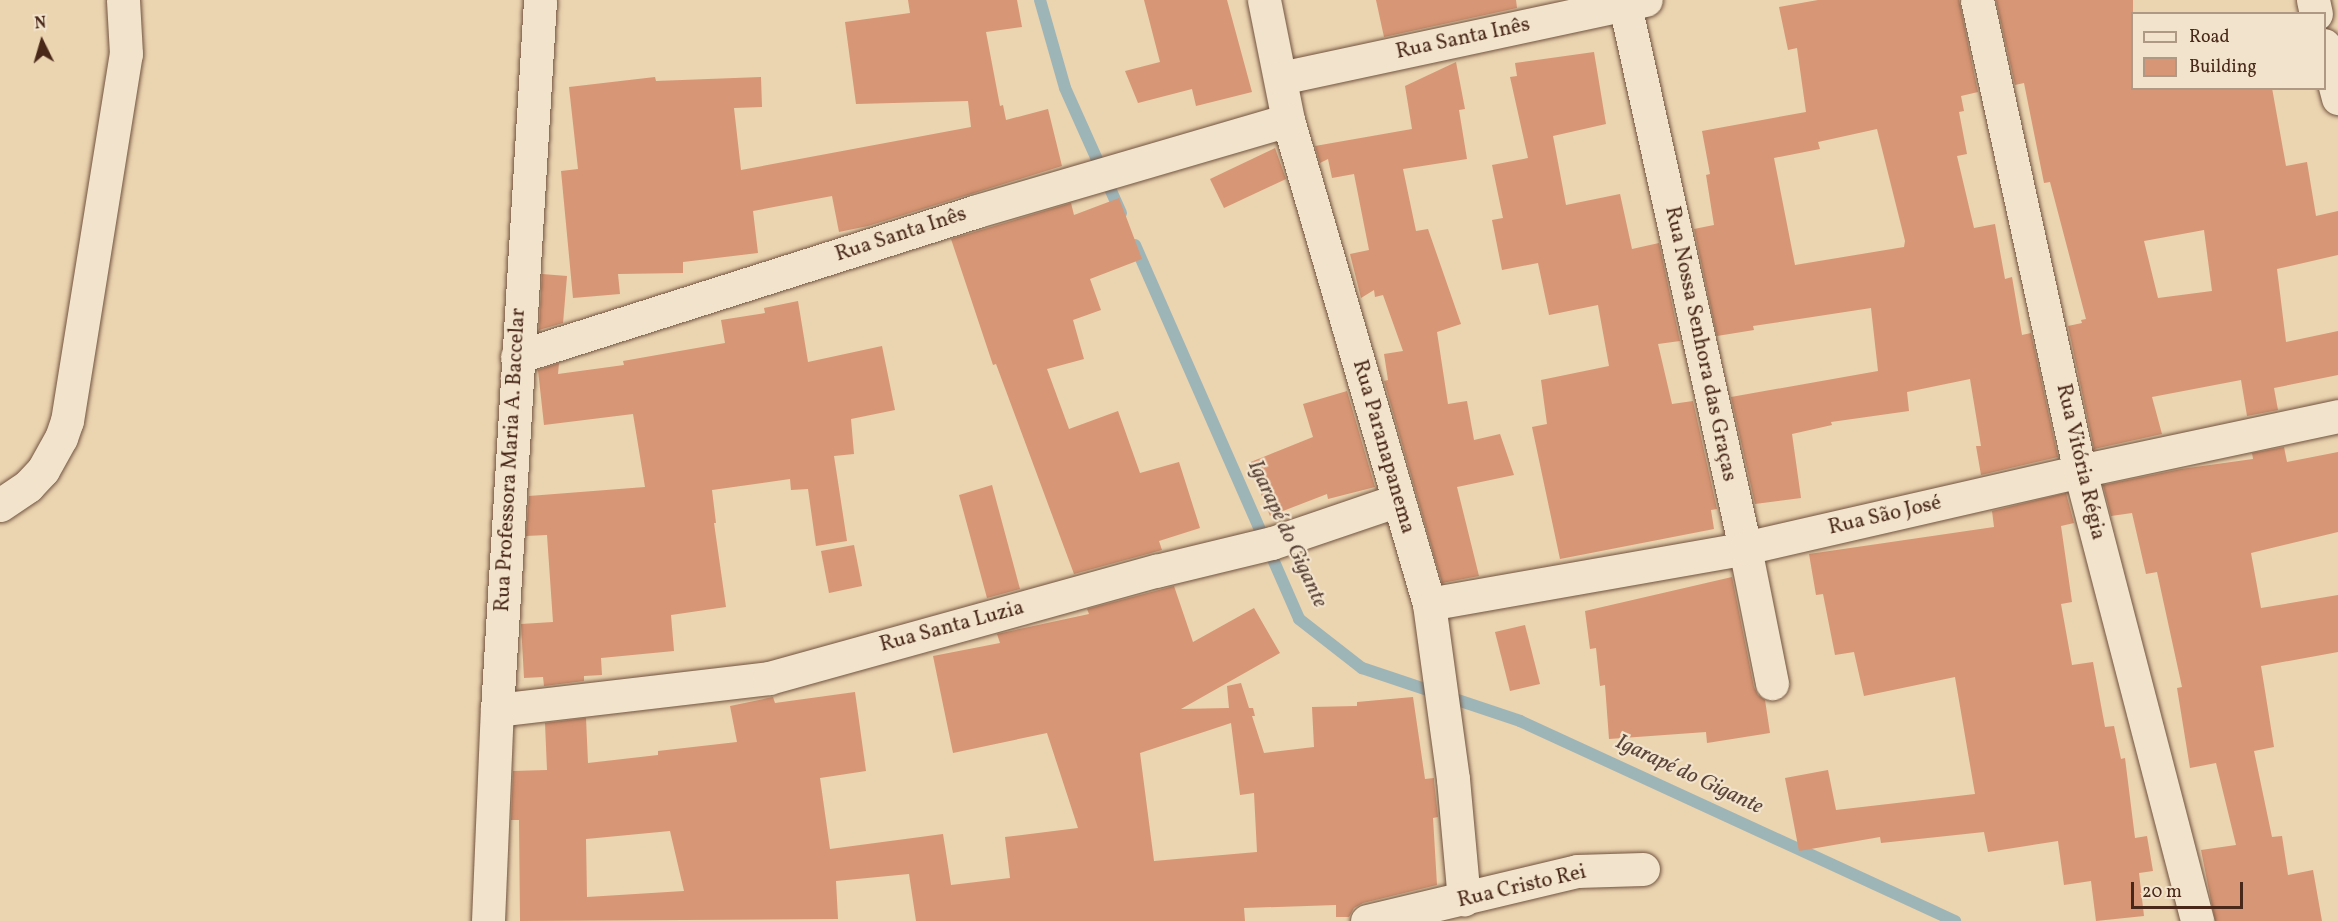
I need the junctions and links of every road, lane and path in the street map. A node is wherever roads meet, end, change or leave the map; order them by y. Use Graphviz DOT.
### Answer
graph roads {
  1 [pos="123,0"];
  2 [pos="540,0"];
  3 [pos="1264,0"];
  4 [pos="1977,0"];
  5 [pos="1636,2"];
  6 [pos="1281,78"];
  7 [pos="1288,120"];
  8 [pos="517,357"];
  9 [pos="2338,416"];
  10 [pos="2080,471"];
  11 [pos="1398,500"];
  12 [pos="0,505"];
  13 [pos="1745,548"];
  14 [pos="1429,604"];
  15 [pos="1772,683"];
  16 [pos="497,710"];
  17 [pos="1643,869"];
  18 [pos="1464,900"];
  19 [pos="488,921"];
  20 [pos="1367,921"];
  21 [pos="2197,921"];
  1 -- 12 [label="street"];
  2 -- 8 [label="street, Rua Professora Maria A. Baccelar"];
  3 -- 6 [label="street, Rua Paranapanema"];
  4 -- 10 [label="street, Rua Vitória Régia"];
  5 -- 6 [label="street, Rua Santa Inês"];
  5 -- 13 [label="street, Rua Nossa Senhora das Graças"];
  6 -- 7 [label="street, Rua Paranapanema"];
  7 -- 8 [label="street, Rua Santa Inês"];
  7 -- 11 [label="street, Rua Paranapanema"];
  8 -- 16 [label="street, Rua Professora Maria A. Baccelar"];
  9 -- 10 [label="street, Rua São José"];
  10 -- 13 [label="street, Rua São José"];
  10 -- 21 [label="street, Rua Vitória Régia"];
  11 -- 14 [label="street, Rua Paranapanema"];
  11 -- 16 [label="street, Rua Santa Luzia"];
  13 -- 14 [label="street, Rua São José"];
  13 -- 15 [label="street, Rua Nossa Senhora das Graças"];
  14 -- 18 [label="street, Rua Paranapanema"];
  16 -- 19 [label="street, Rua Professora Maria A. Baccelar"];
  17 -- 18 [label="street, Rua Cristo Rei"];
  18 -- 20 [label="street, Rua Cristo Rei"];
}
